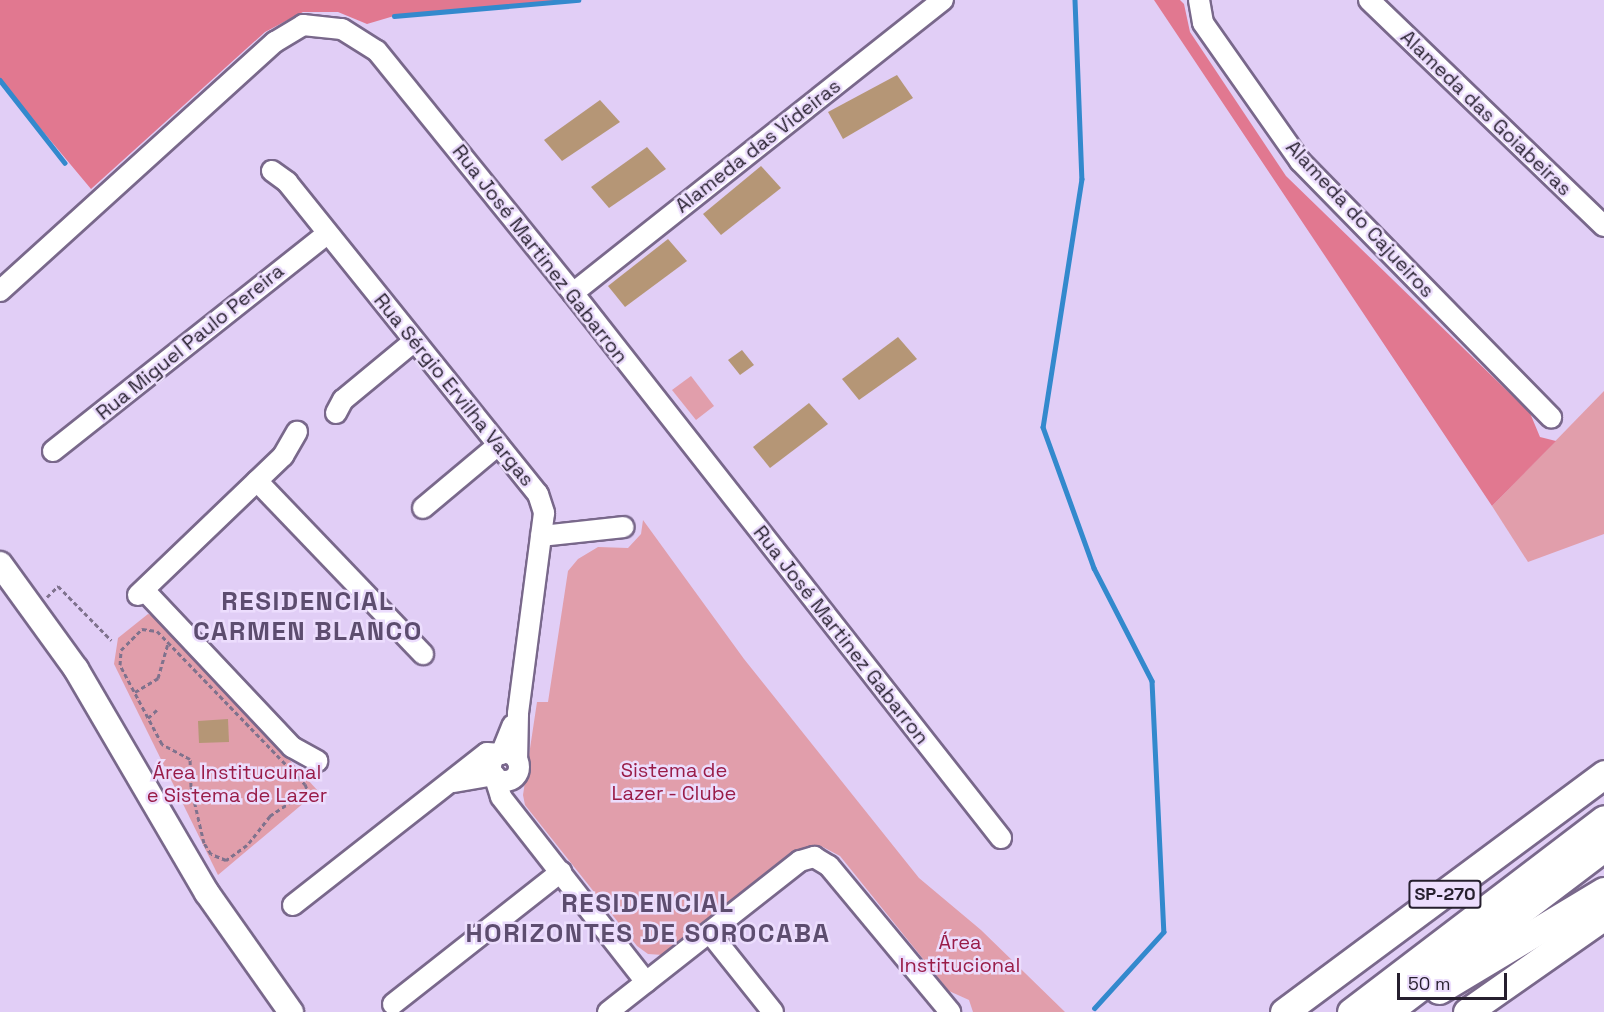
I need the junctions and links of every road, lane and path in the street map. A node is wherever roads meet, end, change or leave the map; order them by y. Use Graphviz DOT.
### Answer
graph roads {
  1 [pos="943,0"];
  2 [pos="1199,0"];
  3 [pos="1369,0"];
  4 [pos="272,171"];
  5 [pos="1604,226"];
  6 [pos="327,234"];
  7 [pos="0,291"];
  8 [pos="573,293"];
  9 [pos="413,342"];
  10 [pos="336,413"];
  11 [pos="1551,417"];
  12 [pos="297,432"];
  13 [pos="498,445"];
  14 [pos="53,452"];
  15 [pos="257,481"];
  16 [pos="423,508"];
  17 [pos="624,527"];
  18 [pos="541,536"];
  19 [pos="2,570"];
  20 [pos="34,609"];
  21 [pos="111,640"];
  22 [pos="168,643"];
  23 [pos="423,654"];
  24 [pos="135,692"];
  25 [pos="158,710"];
  26 [pos="148,718"];
  27 [pos="317,761"];
  28 [pos="511,764"];
  29 [pos="1604,774"];
  30 [pos="494,775"];
  31 [pos="451,783"];
  32 [pos="515,816"];
  33 [pos="1604,819"];
  34 [pos="1001,838"];
  35 [pos="1604,847"];
  36 [pos="561,872"];
  37 [pos="1604,891"];
  38 [pos="293,905"];
  39 [pos="1604,916"];
  40 [pos="710,933"];
  41 [pos="646,982"];
  42 [pos="393,1004"];
  43 [pos="291,1012"];
  44 [pos="609,1012"];
  45 [pos="772,1012"];
  46 [pos="950,1012"];
  47 [pos="1284,1012"];
  48 [pos="1352,1012"];
  49 [pos="1386,1012"];
  50 [pos="1402,1012"];
  51 [pos="1467,1012"];
  1 -- 8 [label="street, Alameda das Videiras"];
  2 -- 11 [label="street, Alameda do Cajueiros"];
  3 -- 5 [label="street, Alameda das Goiabeiras"];
  4 -- 6 [label="street, Rua Sérgio Ervilha Vargas"];
  6 -- 9 [label="street, Rua Sérgio Ervilha Vargas"];
  6 -- 14 [label="street, Rua Miguel Paulo Pereira"];
  7 -- 8 [label="street, Rua José Martinez Gabarron"];
  8 -- 34 [label="street, Rua José Martinez Gabarron"];
  9 -- 10 [label="street"];
  9 -- 13 [label="street, Rua Sérgio Ervilha Vargas"];
  12 -- 15 [label="street"];
  13 -- 16 [label="street"];
  13 -- 18 [label="street, Rua Sérgio Ervilha Vargas"];
  15 -- 23 [label="street"];
  15 -- 27 [label="street"];
  17 -- 18 [label="street"];
  18 -- 28 [label="street, Rua Sérgio Ervilha Vargas"];
  19 -- 20 [label="main road"];
  20 -- 21 [label="path"];
  20 -- 43 [label="main road"];
  22 -- 24 [label="path"];
  22 -- 24 [label="path"];
  22 -- 26 [label="path"];
  24 -- 26 [label="path"];
  25 -- 26 [label="path"];
  28 -- 30 [label="street, Rua Sérgio Ervilha Vargas"];
  28 -- 31 [label="street"];
  28 -- 32 [label="street, Rua Sérgio Ervilha Vargas"];
  29 -- 47 [label="highway, SP-270"];
  30 -- 31 [label="street"];
  30 -- 32 [label="street"];
  31 -- 38 [label="street"];
  32 -- 36 [label="street"];
  33 -- 48 [label="highway, SP-270"];
  35 -- 49 [label="highway, SP-270"];
  36 -- 41 [label="street"];
  36 -- 42 [label="street"];
  37 -- 50 [label="highway"];
  39 -- 51 [label="highway"];
  40 -- 41 [label="street"];
  40 -- 45 [label="street"];
  40 -- 46 [label="street"];
  41 -- 44 [label="street"];
}
